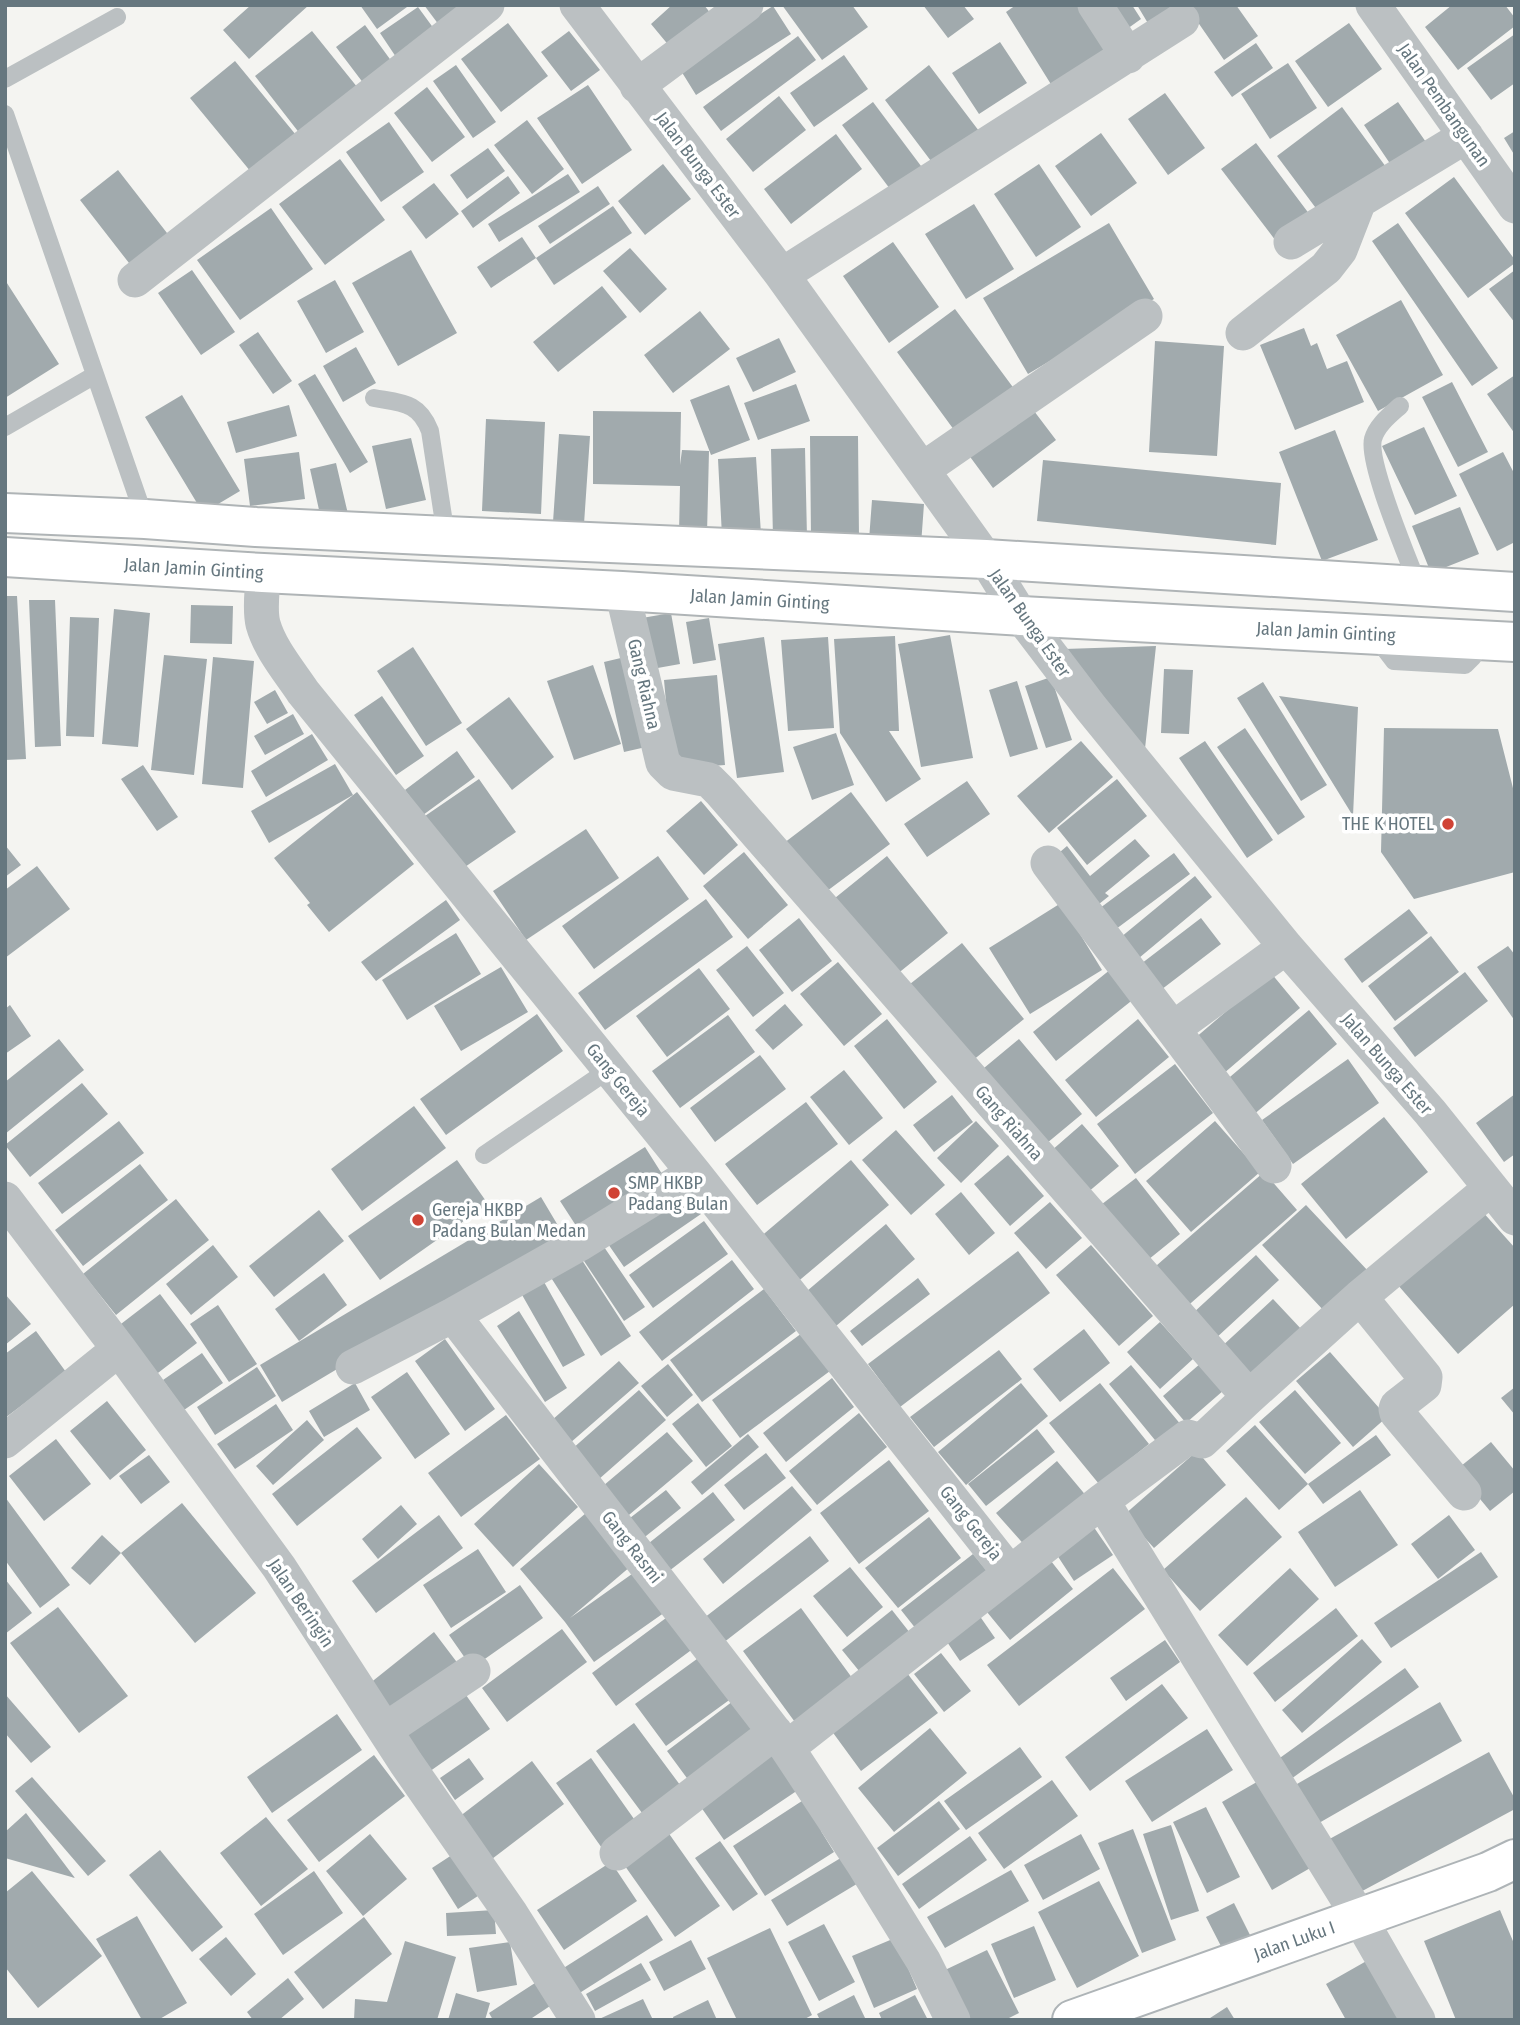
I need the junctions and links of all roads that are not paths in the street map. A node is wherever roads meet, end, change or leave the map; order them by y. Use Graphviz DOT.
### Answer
graph roads {
  1 [pos="486,5"];
  2 [pos="577,5"];
  3 [pos="746,5"];
  4 [pos="1095,5"];
  5 [pos="1373,5"];
  6 [pos="117,18"];
  7 [pos="1182,20"];
  8 [pos="1128,56"];
  9 [pos="5,79"];
  10 [pos="638,86"];
  11 [pos="5,114"];
  12 [pos="1466,136"];
  13 [pos="1359,201"];
  14 [pos="1515,206"];
  15 [pos="1291,242"];
  16 [pos="782,275"];
  17 [pos="135,280"];
  18 [pos="1145,316"];
  19 [pos="1243,333"];
  20 [pos="95,375"];
  21 [pos="374,398"];
  22 [pos="1400,406"];
  23 [pos="5,427"];
  24 [pos="922,470"];
  25 [pos="5,513"];
  26 [pos="145,519"];
  27 [pos="446,536"];
  28 [pos="5,557"];
  29 [pos="986,559"];
  30 [pos="263,573"];
  31 [pos="1418,585"];
  32 [pos="622,590"];
  33 [pos="1515,592"];
  34 [pos="1021,616"];
  35 [pos="1499,642"];
  36 [pos="1048,863"];
  37 [pos="1286,947"];
  38 [pos="1174,1028"];
  39 [pos="610,1069"];
  40 [pos="484,1155"];
  41 [pos="1274,1166"];
  42 [pos="694,1172"];
  43 [pos="1491,1188"];
  44 [pos="5,1199"];
  45 [pos="1515,1217"];
  46 [pos="1360,1297"];
  47 [pos="453,1315"];
  48 [pos="119,1349"];
  49 [pos="353,1367"];
  50 [pos="1250,1397"];
  51 [pos="5,1441"];
  52 [pos="1464,1493"];
  53 [pos="1102,1501"];
  54 [pos="1010,1573"];
  55 [pos="473,1671"];
  56 [pos="385,1730"];
  57 [pos="781,1740"];
  58 [pos="617,1853"];
  59 [pos="1515,1859"];
  60 [pos="1359,1917"];
  61 [pos="578,2020"];
  62 [pos="953,2020"];
  63 [pos="1072,2020"];
  64 [pos="1418,2020"];
  1 -- 17 [label="street"];
  2 -- 10 [label="street, Jalan Bunga Ester"];
  3 -- 10 [label="street"];
  4 -- 8 [label="street"];
  5 -- 12 [label="street, Jalan Pembangunan"];
  6 -- 9 [label="lane"];
  7 -- 8 [label="street"];
  8 -- 16 [label="street"];
  10 -- 16 [label="street, Jalan Bunga Ester"];
  11 -- 20 [label="lane"];
  12 -- 13 [label="street"];
  12 -- 14 [label="street, Jalan Pembangunan"];
  13 -- 15 [label="street"];
  13 -- 19 [label="street"];
  16 -- 24 [label="street, Jalan Bunga Ester"];
  18 -- 24 [label="street"];
  20 -- 23 [label="lane"];
  20 -- 26 [label="lane"];
  21 -- 27 [label="lane"];
  22 -- 31 [label="lane"];
  24 -- 29 [label="street, Jalan Bunga Ester"];
  25 -- 26 [label="main road"];
  26 -- 27 [label="main road"];
  27 -- 29 [label="main road"];
  28 -- 30 [label="main road, Jalan Jamin Ginting"];
  29 -- 31 [label="main road"];
  29 -- 34 [label="street, Jalan Bunga Ester"];
  30 -- 32 [label="main road, Jalan Jamin Ginting"];
  30 -- 39 [label="street, Gang Gereja"];
  31 -- 33 [label="main road"];
  32 -- 34 [label="main road, Jalan Jamin Ginting"];
  32 -- 50 [label="street, Gang Riahna"];
  34 -- 35 [label="main road, Jalan Jamin Ginting"];
  34 -- 37 [label="street, Jalan Bunga Ester"];
  36 -- 38 [label="street"];
  37 -- 38 [label="street"];
  37 -- 43 [label="street, Jalan Bunga Ester"];
  38 -- 41 [label="street"];
  39 -- 40 [label="lane"];
  39 -- 42 [label="street, Gang Gereja"];
  42 -- 47 [label="street"];
  42 -- 54 [label="street, Gang Gereja"];
  43 -- 45 [label="street, Jalan Bunga Ester"];
  43 -- 46 [label="street"];
  44 -- 48 [label="street, Jalan Beringin"];
  46 -- 50 [label="street"];
  46 -- 52 [label="street"];
  47 -- 49 [label="street"];
  47 -- 57 [label="street, Gang Rasmi"];
  48 -- 51 [label="street"];
  48 -- 56 [label="street, Jalan Beringin"];
  50 -- 53 [label="street"];
  53 -- 54 [label="street"];
  53 -- 60 [label="street"];
  54 -- 57 [label="street"];
  55 -- 56 [label="street"];
  56 -- 61 [label="street, Jalan Beringin"];
  57 -- 58 [label="street"];
  57 -- 62 [label="street, Gang Rasmi"];
  59 -- 60 [label="main road, Jalan Luku I"];
  60 -- 63 [label="main road, Jalan Luku I"];
  60 -- 64 [label="street"];
}
